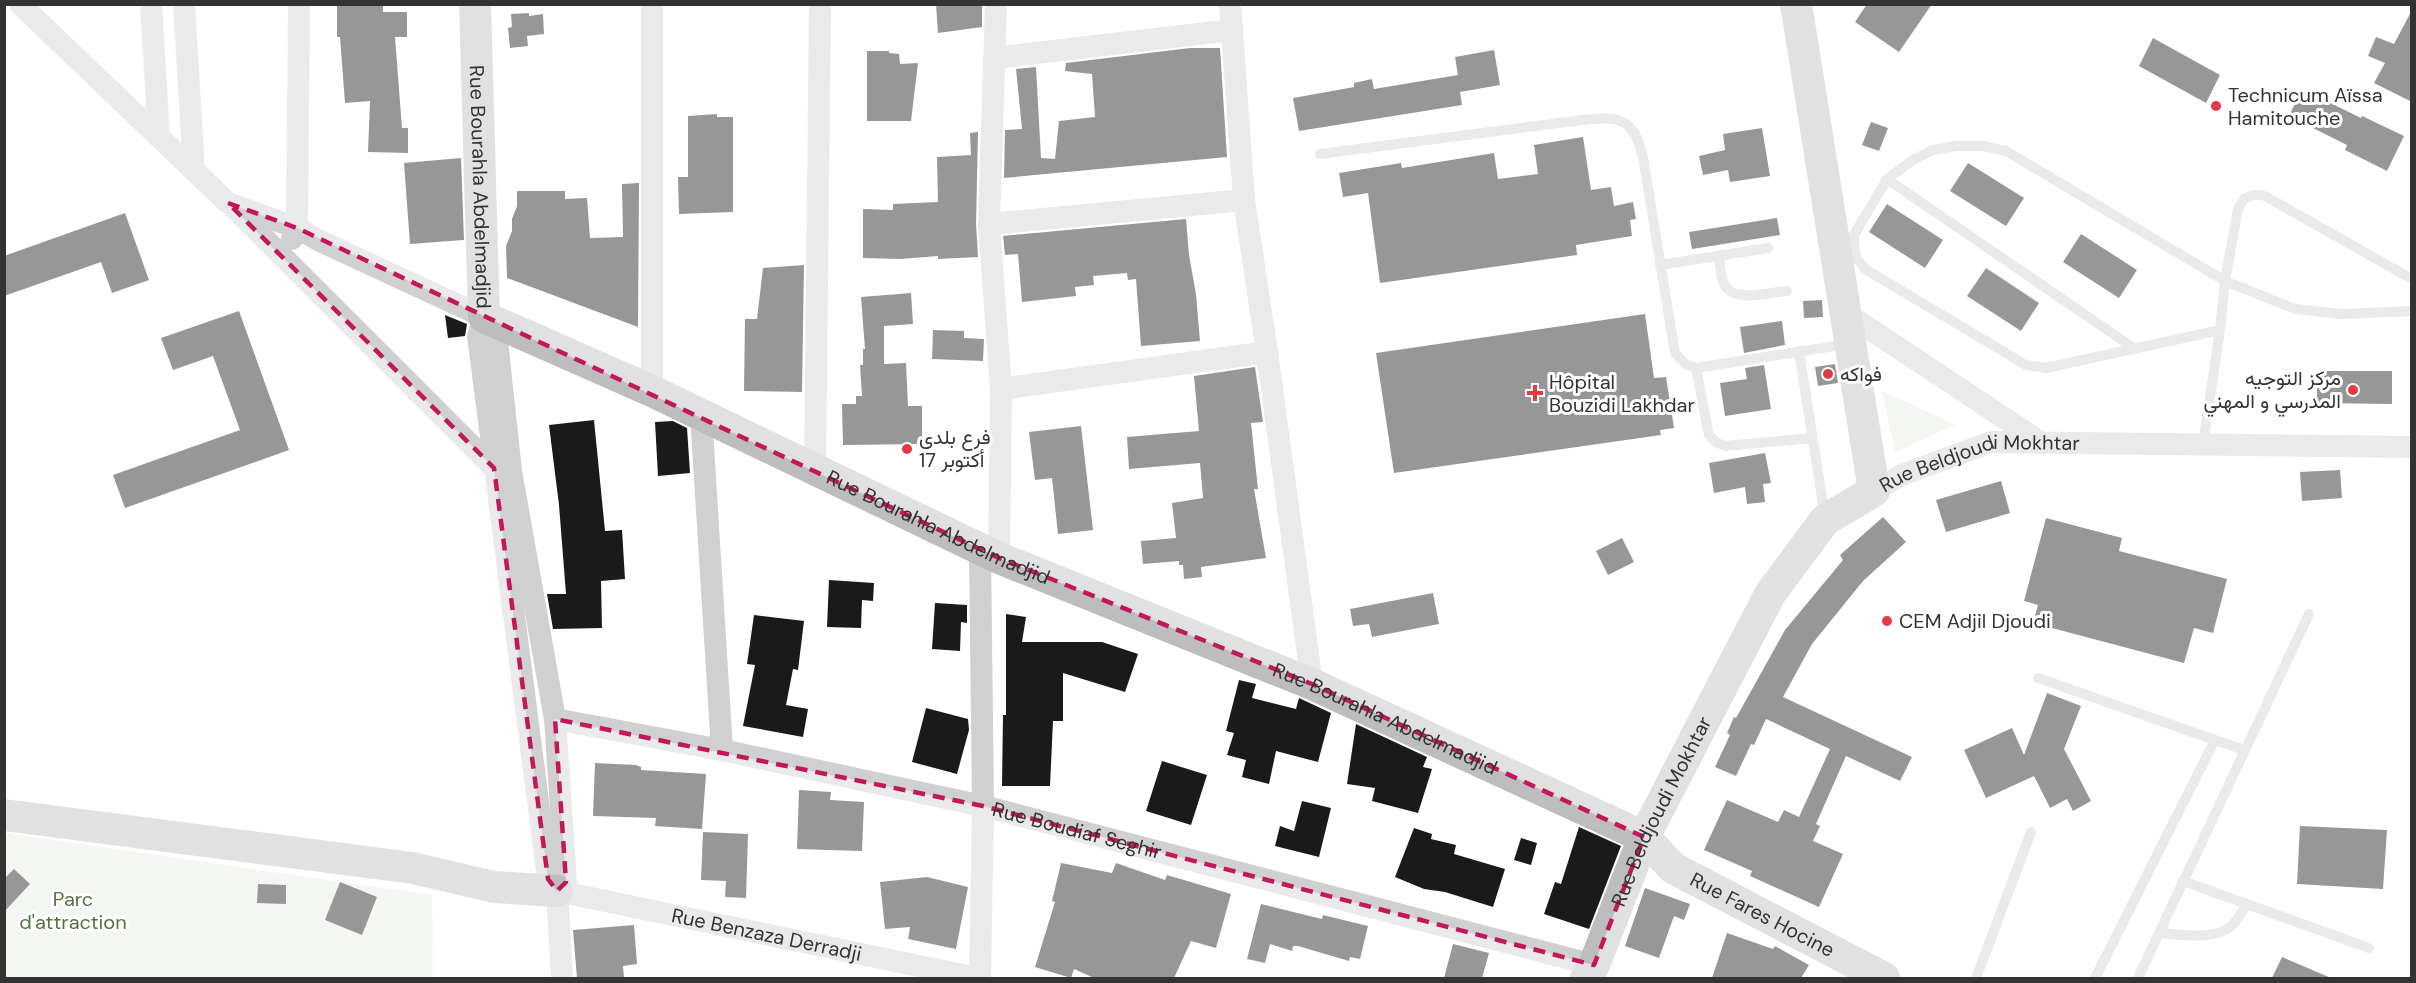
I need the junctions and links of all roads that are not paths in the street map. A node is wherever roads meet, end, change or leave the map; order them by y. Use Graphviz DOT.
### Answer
graph roads {
  1 [pos="20,4"];
  2 [pos="151,4"];
  3 [pos="184,4"];
  4 [pos="298,4"];
  5 [pos="476,4"];
  6 [pos="652,4"];
  7 [pos="820,4"];
  8 [pos="996,4"];
  9 [pos="1230,4"];
  10 [pos="1796,4"];
  11 [pos="1232,30"];
  12 [pos="994,58"];
  13 [pos="159,137"];
  14 [pos="1320,154"];
  15 [pos="194,171"];
  16 [pos="1887,179"];
  17 [pos="1244,200"];
  18 [pos="228,203"];
  19 [pos="989,224"];
  20 [pos="297,228"];
  21 [pos="1768,248"];
  22 [pos="284,256"];
  23 [pos="1719,256"];
  24 [pos="1660,265"];
  25 [pos="2412,279"];
  26 [pos="2225,281"];
  27 [pos="1787,291"];
  28 [pos="2412,311"];
  29 [pos="1845,313"];
  30 [pos="484,317"];
  31 [pos="2220,330"];
  32 [pos="1850,344"];
  33 [pos="2135,349"];
  34 [pos="1799,351"];
  35 [pos="1267,352"];
  36 [pos="1696,368"];
  37 [pos="1001,389"];
  38 [pos="651,392"];
  39 [pos="701,415"];
  40 [pos="1812,438"];
  41 [pos="2042,443"];
  42 [pos="2203,444"];
  43 [pos="2412,447"];
  44 [pos="494,468"];
  45 [pos="815,470"];
  46 [pos="1874,491"];
  47 [pos="1825,520"];
  48 [pos="989,553"];
  49 [pos="2309,614"];
  50 [pos="2038,678"];
  51 [pos="1312,684"];
  52 [pos="555,719"];
  53 [pos="2216,740"];
  54 [pos="722,750"];
  55 [pos="2245,750"];
  56 [pos="983,806"];
  57 [pos="4,815"];
  58 [pos="2031,832"];
  59 [pos="1644,837"];
  60 [pos="1672,868"];
  61 [pos="2183,881"];
  62 [pos="557,891"];
  63 [pos="2247,904"];
  64 [pos="2159,933"];
  65 [pos="2369,948"];
  66 [pos="1590,972"];
  67 [pos="562,978"];
  68 [pos="978,978"];
  69 [pos="1884,978"];
  70 [pos="1976,978"];
  71 [pos="2095,978"];
  72 [pos="2138,978"];
  1 -- 13 [label="street"];
  2 -- 13 [label="street"];
  3 -- 15 [label="street"];
  4 -- 20 [label="street"];
  5 -- 30 [label="street, Rue Bourahla Abdelmadjid"];
  6 -- 38 [label="street"];
  7 -- 45 [label="street"];
  8 -- 12 [label="street"];
  9 -- 11 [label="street"];
  10 -- 29 [label="street"];
  11 -- 12 [label="street"];
  11 -- 17 [label="street"];
  12 -- 19 [label="street"];
  13 -- 15 [label="street"];
  14 -- 24 [label="lane"];
  15 -- 18 [label="street"];
  16 -- 26 [label="lane"];
  16 -- 33 [label="lane"];
  16 -- 33 [label="lane"];
  17 -- 19 [label="street"];
  17 -- 35 [label="street"];
  18 -- 20 [label="street"];
  18 -- 22 [label="street"];
  19 -- 37 [label="street"];
  20 -- 22 [label="street"];
  20 -- 30 [label="street"];
  21 -- 23 [label="lane"];
  22 -- 44 [label="street"];
  23 -- 24 [label="lane"];
  23 -- 27 [label="lane"];
  24 -- 36 [label="lane"];
  25 -- 26 [label="lane"];
  26 -- 28 [label="lane"];
  26 -- 31 [label="lane"];
  29 -- 32 [label="street"];
  29 -- 41 [label="street"];
  30 -- 38 [label="street, Rue Bourahla Abdelmadjid"];
  30 -- 44 [label="street"];
  30 -- 52 [label="street"];
  31 -- 33 [label="lane"];
  31 -- 42 [label="lane"];
  32 -- 34 [label="lane"];
  32 -- 46 [label="street"];
  34 -- 36 [label="lane"];
  34 -- 40 [label="lane"];
  35 -- 37 [label="street"];
  35 -- 51 [label="street"];
  36 -- 40 [label="lane"];
  37 -- 48 [label="street"];
  38 -- 39 [label="street, Rue Bourahla Abdelmadjid"];
  39 -- 45 [label="street, Rue Bourahla Abdelmadjid"];
  39 -- 54 [label="street"];
  40 -- 47 [label="lane"];
  41 -- 42 [label="street, Rue Beldjoudi Mokhtar"];
  41 -- 46 [label="street, Rue Beldjoudi Mokhtar"];
  42 -- 43 [label="street, Rue Beldjoudi Mokhtar"];
  44 -- 62 [label="street"];
  45 -- 48 [label="street, Rue Bourahla Abdelmadjid"];
  46 -- 47 [label="street, Rue Beldjoudi Mokhtar"];
  47 -- 59 [label="street, Rue Beldjoudi Mokhtar"];
  48 -- 51 [label="street, Rue Bourahla Abdelmadjid"];
  48 -- 56 [label="street"];
  49 -- 55 [label="lane"];
  50 -- 53 [label="lane"];
  51 -- 59 [label="street, Rue Bourahla Abdelmadjid"];
  52 -- 54 [label="street, Rue Boudiaf Seghir"];
  52 -- 62 [label="street"];
  53 -- 55 [label="lane"];
  53 -- 71 [label="lane"];
  54 -- 56 [label="street, Rue Boudiaf Seghir"];
  55 -- 61 [label="lane"];
  56 -- 66 [label="street, Rue Boudiaf Seghir"];
  56 -- 68 [label="street"];
  57 -- 62 [label="street"];
  58 -- 70 [label="lane"];
  59 -- 60 [label="street, Rue Bourahla Abdelmadjid"];
  59 -- 66 [label="street, Rue Beldjoudi Mokhtar"];
  60 -- 69 [label="street, Rue Fares Hocine"];
  61 -- 63 [label="lane"];
  61 -- 64 [label="lane"];
  62 -- 67 [label="street"];
  62 -- 68 [label="street, Rue Benzaza Derradji"];
  63 -- 64 [label="lane"];
  63 -- 65 [label="lane"];
  64 -- 72 [label="lane"];
}
